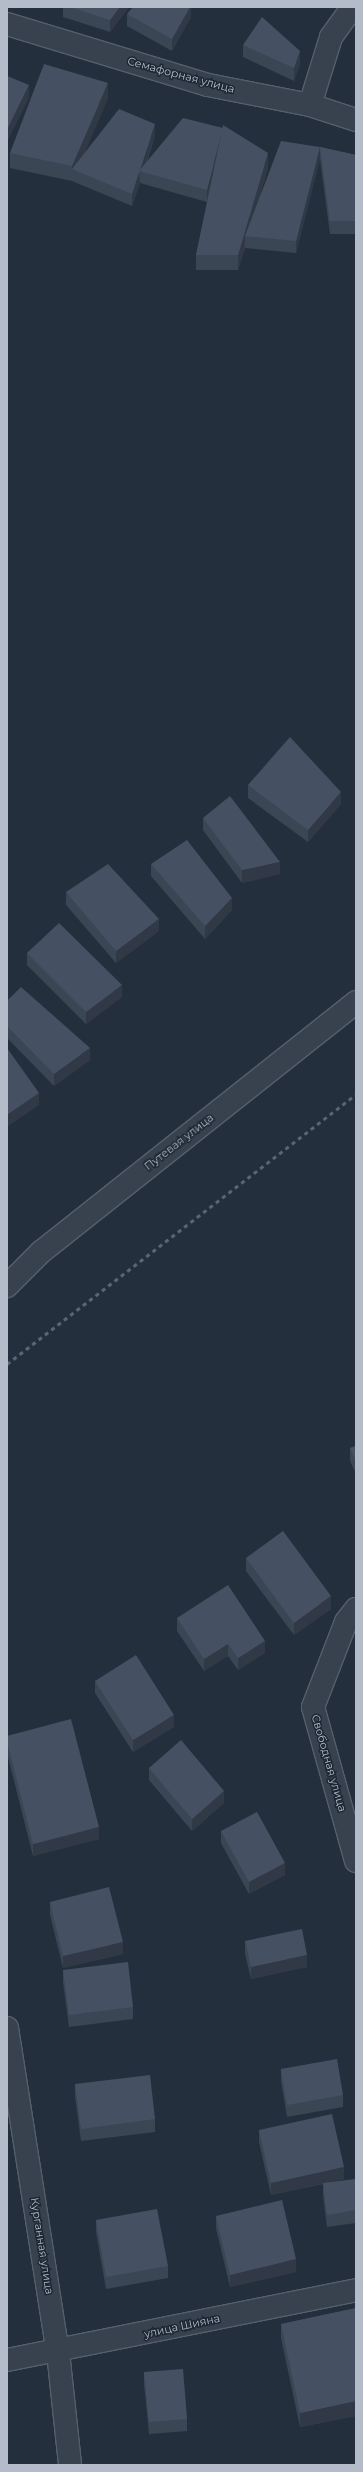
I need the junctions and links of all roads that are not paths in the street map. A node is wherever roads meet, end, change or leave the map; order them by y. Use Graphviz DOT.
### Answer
graph roads {
  1 [pos="353,7"];
  2 [pos="7,24"];
  3 [pos="310,105"];
  4 [pos="356,120"];
  5 [pos="356,1002"];
  6 [pos="7,1286"];
  7 [pos="351,1616"];
  8 [pos="356,1861"];
  9 [pos="7,2028"];
  10 [pos="356,2290"];
  11 [pos="58,2352"];
  12 [pos="7,2360"];
  13 [pos="70,2465"];
  1 -- 3 [label="street"];
  2 -- 3 [label="street, Семафорная улица"];
  3 -- 4 [label="street, Семафорная улица"];
  5 -- 6 [label="street, Путевая улица"];
  7 -- 8 [label="street, Свободная улица"];
  9 -- 11 [label="street, Курганная улица"];
  10 -- 11 [label="street, улица Шияна"];
  11 -- 12 [label="street, улица Шияна"];
  11 -- 13 [label="street, Курганная улица"];
}
